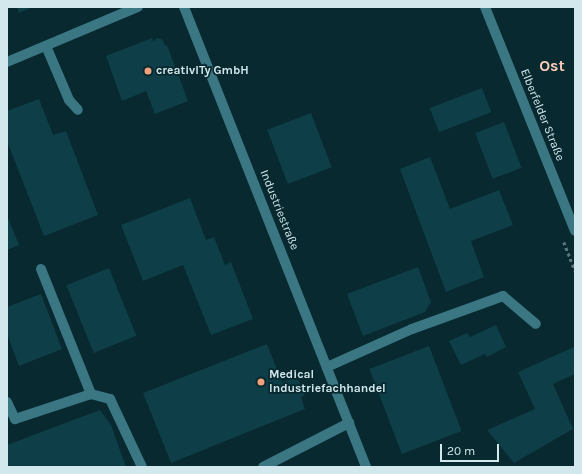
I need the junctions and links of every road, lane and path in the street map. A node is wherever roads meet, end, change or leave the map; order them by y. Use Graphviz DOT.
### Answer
graph roads {
  1 [pos="138,7"];
  2 [pos="184,7"];
  3 [pos="485,7"];
  4 [pos="46,46"];
  5 [pos="7,62"];
  6 [pos="78,110"];
  7 [pos="570,205"];
  8 [pos="575,231"];
  9 [pos="41,269"];
  10 [pos="536,324"];
  11 [pos="327,367"];
  12 [pos="91,394"];
  13 [pos="7,402"];
  14 [pos="349,423"];
  15 [pos="142,467"];
  16 [pos="263,467"];
  17 [pos="366,467"];
  1 -- 4 [label="street"];
  2 -- 11 [label="street, Industriestraße"];
  3 -- 7 [label="street, Elberfelder Straße"];
  4 -- 5 [label="street"];
  4 -- 6 [label="street"];
  7 -- 8 [label="street, Elberfelder Straße"];
  9 -- 12 [label="street"];
  10 -- 11 [label="street"];
  11 -- 14 [label="street, Industriestraße"];
  12 -- 13 [label="street"];
  12 -- 15 [label="street"];
  14 -- 16 [label="street"];
  14 -- 17 [label="street, Industriestraße"];
}
